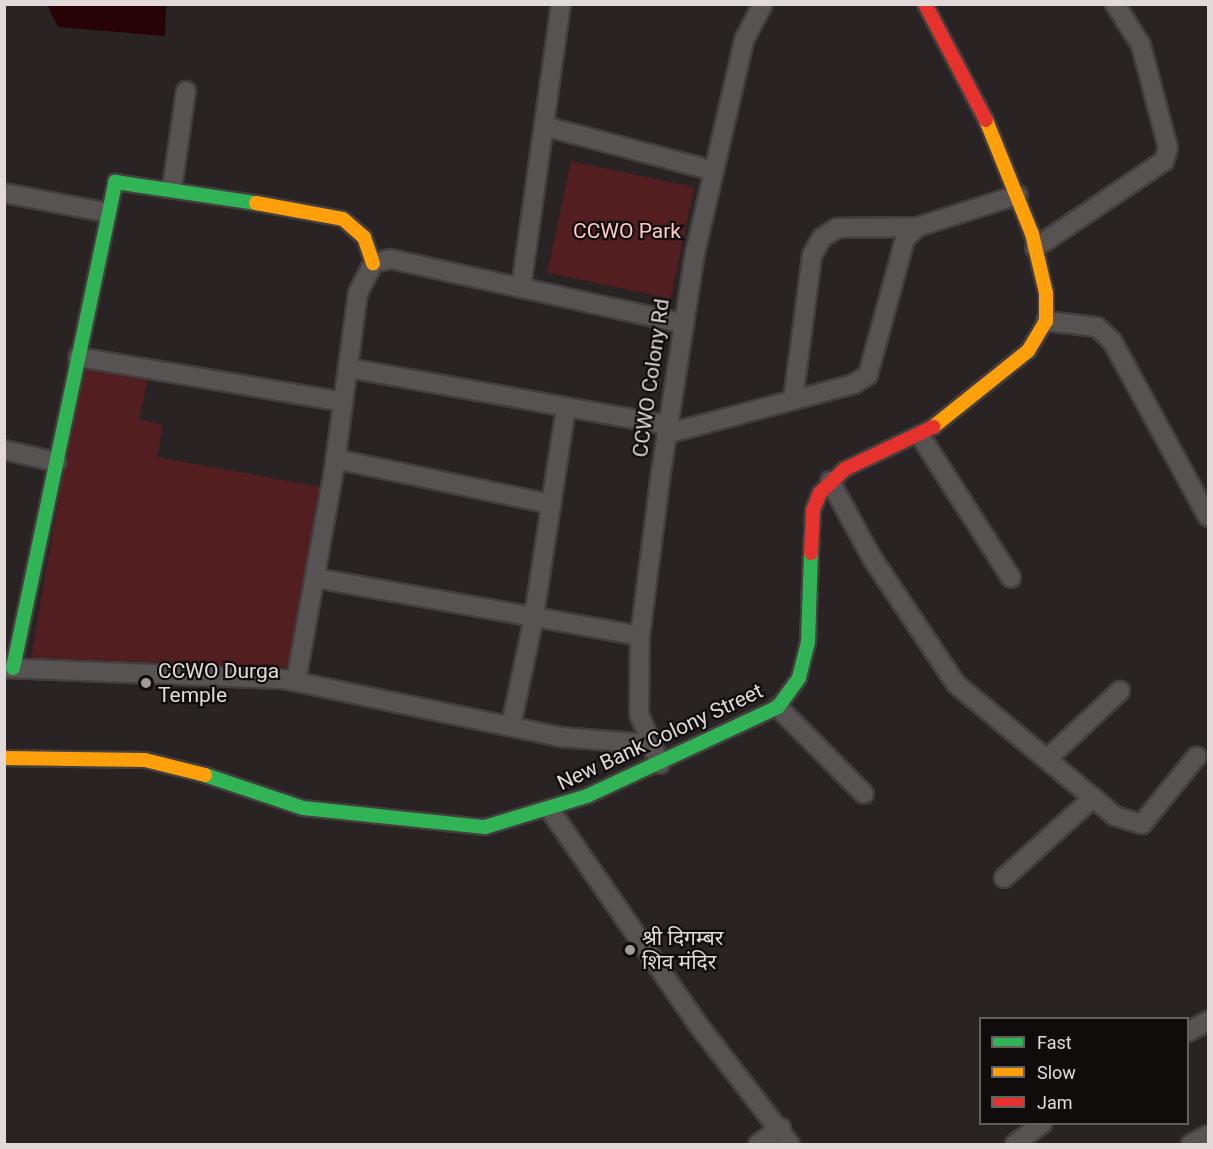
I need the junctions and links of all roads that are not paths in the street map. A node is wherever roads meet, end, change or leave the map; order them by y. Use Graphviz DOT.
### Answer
graph roads {
  1 [pos="561,4"];
  2 [pos="763,4"];
  3 [pos="926,4"];
  4 [pos="1115,4"];
  5 [pos="186,91"];
  6 [pos="544,126"];
  7 [pos="714,171"];
  8 [pos="172,188"];
  9 [pos="4,193"];
  10 [pos="1018,195"];
  11 [pos="105,212"];
  12 [pos="917,227"];
  13 [pos="1035,248"];
  14 [pos="373,263"];
  15 [pos="521,288"];
  16 [pos="1046,321"];
  17 [pos="682,322"];
  18 [pos="78,357"];
  19 [pos="348,368"];
  20 [pos="793,400"];
  21 [pos="343,402"];
  22 [pos="566,406"];
  23 [pos="667,429"];
  24 [pos="921,437"];
  25 [pos="4,450"];
  26 [pos="336,459"];
  27 [pos="57,462"];
  28 [pos="830,482"];
  29 [pos="551,504"];
  30 [pos="1209,517"];
  31 [pos="315,578"];
  32 [pos="1011,578"];
  33 [pos="534,617"];
  34 [pos="640,636"];
  35 [pos="9,668"];
  36 [pos="296,681"];
  37 [pos="1120,691"];
  38 [pos="778,707"];
  39 [pos="511,725"];
  40 [pos="650,744"];
  41 [pos="1197,756"];
  42 [pos="4,758"];
  43 [pos="1047,759"];
  44 [pos="660,764"];
  45 [pos="864,794"];
  46 [pos="1093,798"];
  47 [pos="550,810"];
  48 [pos="1004,878"];
  49 [pos="1208,1024"];
  50 [pos="1189,1032"];
  51 [pos="1041,1125"];
  52 [pos="781,1128"];
  53 [pos="1209,1135"];
  54 [pos="758,1144"];
  55 [pos="790,1144"];
  56 [pos="1015,1144"];
  57 [pos="1191,1144"];
  1 -- 6 [label="street"];
  2 -- 7 [label="street, CCWO Colony Rd"];
  3 -- 10 [label="street"];
  4 -- 13 [label="street"];
  5 -- 8 [label="street"];
  6 -- 7 [label="street"];
  6 -- 15 [label="street"];
  7 -- 17 [label="street, CCWO Colony Rd"];
  8 -- 11 [label="street"];
  8 -- 14 [label="street"];
  9 -- 11 [label="street"];
  10 -- 12 [label="street"];
  10 -- 13 [label="street"];
  11 -- 18 [label="street"];
  12 -- 20 [label="street"];
  12 -- 20 [label="street"];
  13 -- 16 [label="street"];
  14 -- 15 [label="street"];
  14 -- 19 [label="street"];
  15 -- 17 [label="street"];
  16 -- 24 [label="street, New Bank Colony Street"];
  16 -- 30 [label="street"];
  17 -- 23 [label="street, CCWO Colony Rd"];
  18 -- 21 [label="street"];
  18 -- 27 [label="street"];
  19 -- 21 [label="street"];
  19 -- 22 [label="street"];
  20 -- 23 [label="street"];
  21 -- 26 [label="street"];
  22 -- 23 [label="street"];
  22 -- 29 [label="street"];
  23 -- 34 [label="street, CCWO Colony Rd"];
  24 -- 28 [label="street, New Bank Colony Street"];
  24 -- 32 [label="street"];
  25 -- 27 [label="street"];
  26 -- 29 [label="street"];
  26 -- 31 [label="street"];
  27 -- 35 [label="street"];
  28 -- 38 [label="street, New Bank Colony Street"];
  28 -- 43 [label="street"];
  29 -- 33 [label="street"];
  31 -- 33 [label="street"];
  31 -- 36 [label="street"];
  33 -- 34 [label="street"];
  33 -- 39 [label="street"];
  34 -- 40 [label="street, CCWO Colony Rd"];
  35 -- 36 [label="street"];
  36 -- 39 [label="street"];
  37 -- 43 [label="street"];
  38 -- 44 [label="street, New Bank Colony Street"];
  38 -- 45 [label="street"];
  39 -- 40 [label="street"];
  40 -- 44 [label="street, CCWO Colony Rd"];
  41 -- 46 [label="street"];
  42 -- 47 [label="street, New Bank Colony Street"];
  43 -- 46 [label="street"];
  44 -- 47 [label="street, New Bank Colony Street"];
  46 -- 48 [label="street"];
  47 -- 52 [label="street"];
  49 -- 50 [label="street"];
  51 -- 56 [label="street"];
  52 -- 54 [label="street"];
  52 -- 55 [label="street"];
  53 -- 57 [label="street"];
}
